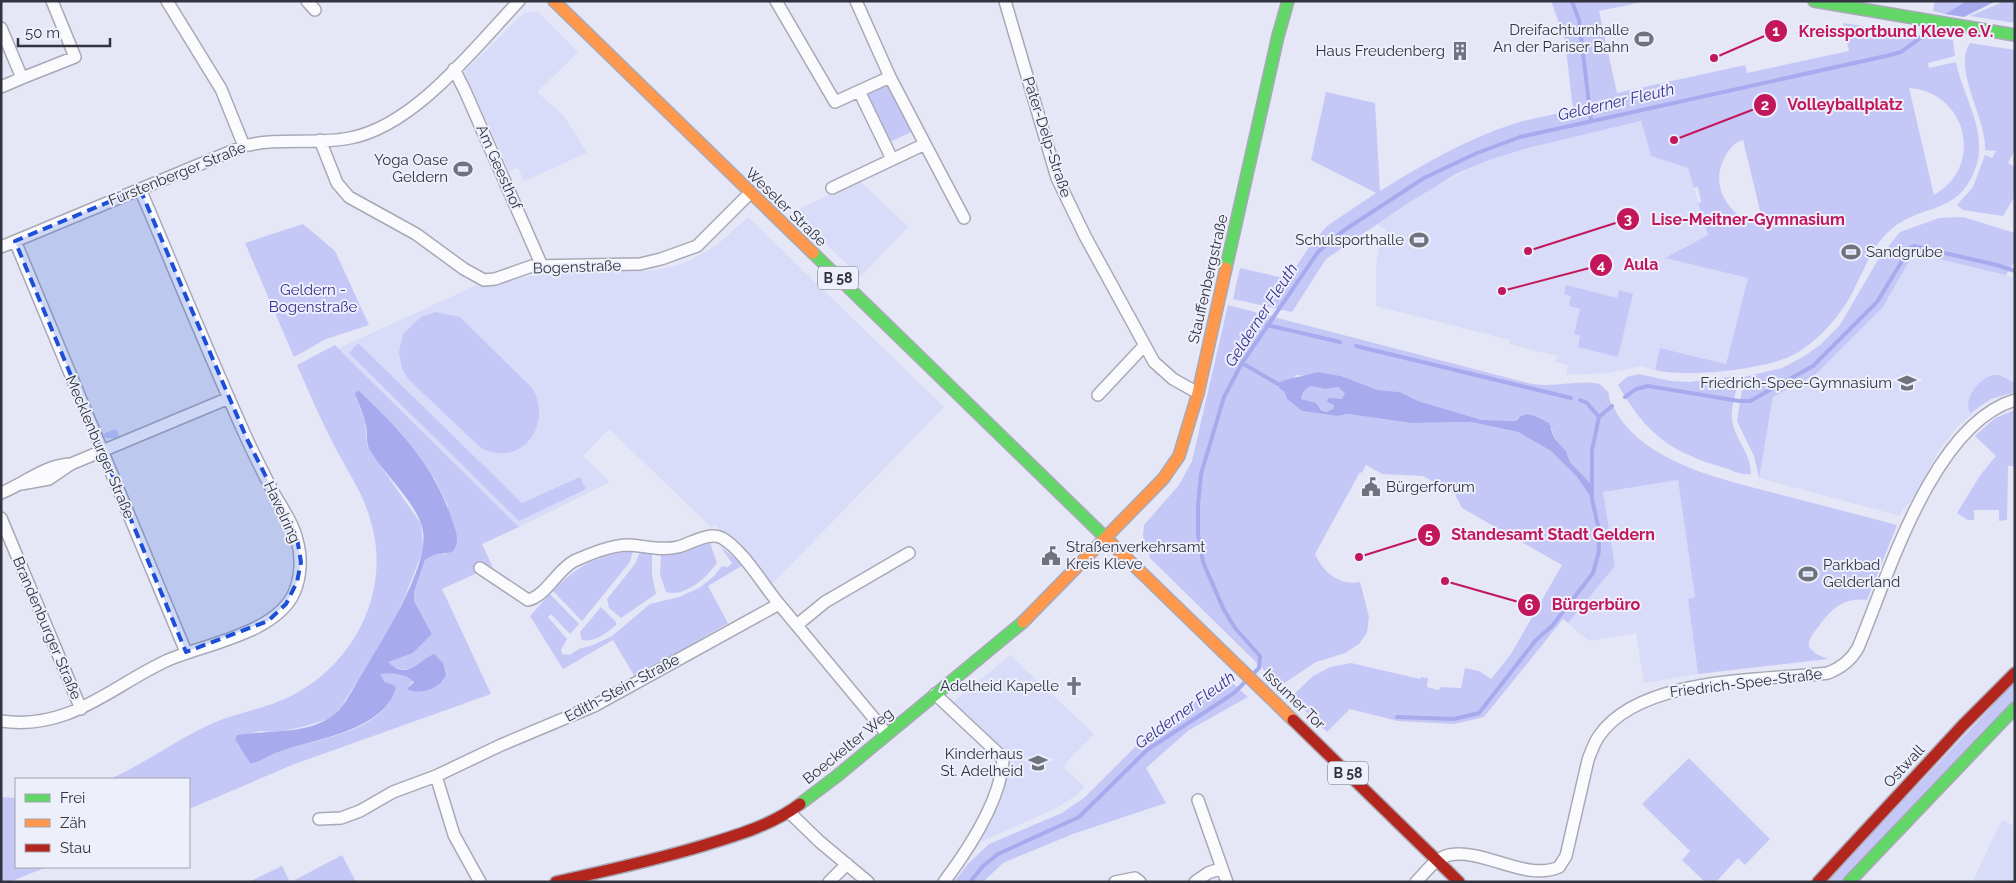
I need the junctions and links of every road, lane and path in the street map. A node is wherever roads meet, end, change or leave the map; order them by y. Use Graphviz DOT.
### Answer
graph roads {
  1 [pos="52,1"];
  2 [pos="167,1"];
  3 [pos="307,1"];
  4 [pos="519,1"];
  5 [pos="554,1"];
  6 [pos="776,1"];
  7 [pos="856,1"];
  8 [pos="1004,1"];
  9 [pos="1288,1"];
  10 [pos="1817,2"];
  11 [pos="315,10"];
  12 [pos="1,28"];
  13 [pos="2015,35"];
  14 [pos="454,69"];
  15 [pos="890,77"];
  16 [pos="22,78"];
  17 [pos="1,87"];
  18 [pos="859,91"];
  19 [pos="320,140"];
  20 [pos="926,144"];
  21 [pos="244,146"];
  22 [pos="892,160"];
  23 [pos="832,188"];
  24 [pos="140,189"];
  25 [pos="750,193"];
  26 [pos="964,218"];
  27 [pos="15,241"];
  28 [pos="1,246"];
  29 [pos="542,266"];
  30 [pos="1144,347"];
  31 [pos="1198,393"];
  32 [pos="1098,395"];
  33 [pos="229,398"];
  34 [pos="2015,400"];
  35 [pos="102,451"];
  36 [pos="1,493"];
  37 [pos="1,518"];
  38 [pos="1107,538"];
  39 [pos="909,552"];
  40 [pos="480,568"];
  41 [pos="779,604"];
  42 [pos="797,625"];
  43 [pos="186,652"];
  44 [pos="2015,673"];
  45 [pos="935,694"];
  46 [pos="2015,708"];
  47 [pos="81,710"];
  48 [pos="1,721"];
  49 [pos="888,734"];
  50 [pos="436,776"];
  51 [pos="1198,800"];
  52 [pos="789,812"];
  53 [pos="319,819"];
  54 [pos="1438,860"];
  55 [pos="847,864"];
  56 [pos="1222,868"];
  57 [pos="480,882"];
  58 [pos="556,882"];
  59 [pos="829,882"];
  60 [pos="868,882"];
  61 [pos="944,882"];
  62 [pos="1115,882"];
  63 [pos="1140,882"];
  64 [pos="1194,882"];
  65 [pos="1227,882"];
  66 [pos="1416,882"];
  67 [pos="1459,882"];
  68 [pos="1818,882"];
  69 [pos="1849,882"];
  1 -- 16 [label="street"];
  2 -- 21 [label="street"];
  3 -- 11 [label="street"];
  4 -- 14 [label="street, Fürstenberger Straße"];
  5 -- 25 [label="main road, Weseler Straße / B 58"];
  6 -- 18 [label="street"];
  7 -- 15 [label="street"];
  8 -- 30 [label="street, Pater-Delp-Straße"];
  9 -- 31 [label="main road, Stauffenbergstraße"];
  10 -- 13 [label="main road"];
  12 -- 16 [label="street"];
  14 -- 19 [label="street, Fürstenberger Straße"];
  14 -- 29 [label="street, Am Geesthof"];
  15 -- 18 [label="street"];
  15 -- 20 [label="street"];
  16 -- 17 [label="street"];
  18 -- 22 [label="street"];
  19 -- 21 [label="street, Fürstenberger Straße"];
  19 -- 29 [label="street, Bogenstraße"];
  20 -- 22 [label="street"];
  20 -- 26 [label="street"];
  21 -- 24 [label="street, Fürstenberger Straße"];
  22 -- 23 [label="street"];
  24 -- 27 [label="street, Fürstenberger Straße"];
  24 -- 33 [label="street, Havelring"];
  25 -- 29 [label="street, Bogenstraße"];
  25 -- 38 [label="main road, Weseler Straße / B 58"];
  27 -- 28 [label="street, Fürstenberger Straße"];
  27 -- 35 [label="street, Mecklenburger Straße"];
  30 -- 31 [label="street, Pater-Delp-Straße"];
  30 -- 32 [label="street"];
  31 -- 38 [label="main road, Stauffenbergstraße"];
  33 -- 35 [label="street"];
  33 -- 43 [label="street, Havelring"];
  34 -- 54 [label="street, Friedrich-Spee-Straße"];
  35 -- 36 [label="street"];
  35 -- 43 [label="street, Mecklenburger Straße"];
  37 -- 47 [label="street, Brandenburger Straße"];
  38 -- 45 [label="main road, Boeckelter Weg"];
  38 -- 54 [label="main road, Issumer Tor / B 58"];
  39 -- 42 [label="street"];
  40 -- 41 [label="street"];
  41 -- 42 [label="street"];
  41 -- 50 [label="street, Edith-Stein-Straße"];
  42 -- 49 [label="street"];
  43 -- 47 [label="street, Havelring"];
  44 -- 68 [label="main road, Ostwall"];
  45 -- 49 [label="main road, Boeckelter Weg"];
  45 -- 61 [label="street"];
  46 -- 69 [label="main road"];
  47 -- 48 [label="street, Havelring"];
  49 -- 52 [label="main road, Boeckelter Weg"];
  50 -- 53 [label="street, Edith-Stein-Straße"];
  50 -- 57 [label="street"];
  51 -- 56 [label="street"];
  52 -- 55 [label="street"];
  52 -- 58 [label="main road, Boeckelter Weg"];
  54 -- 66 [label="street"];
  54 -- 67 [label="main road, Issumer Tor / B 58"];
  55 -- 59 [label="street"];
  55 -- 60 [label="street"];
  56 -- 64 [label="street"];
  56 -- 65 [label="street"];
  62 -- 63 [label="street"];
}
